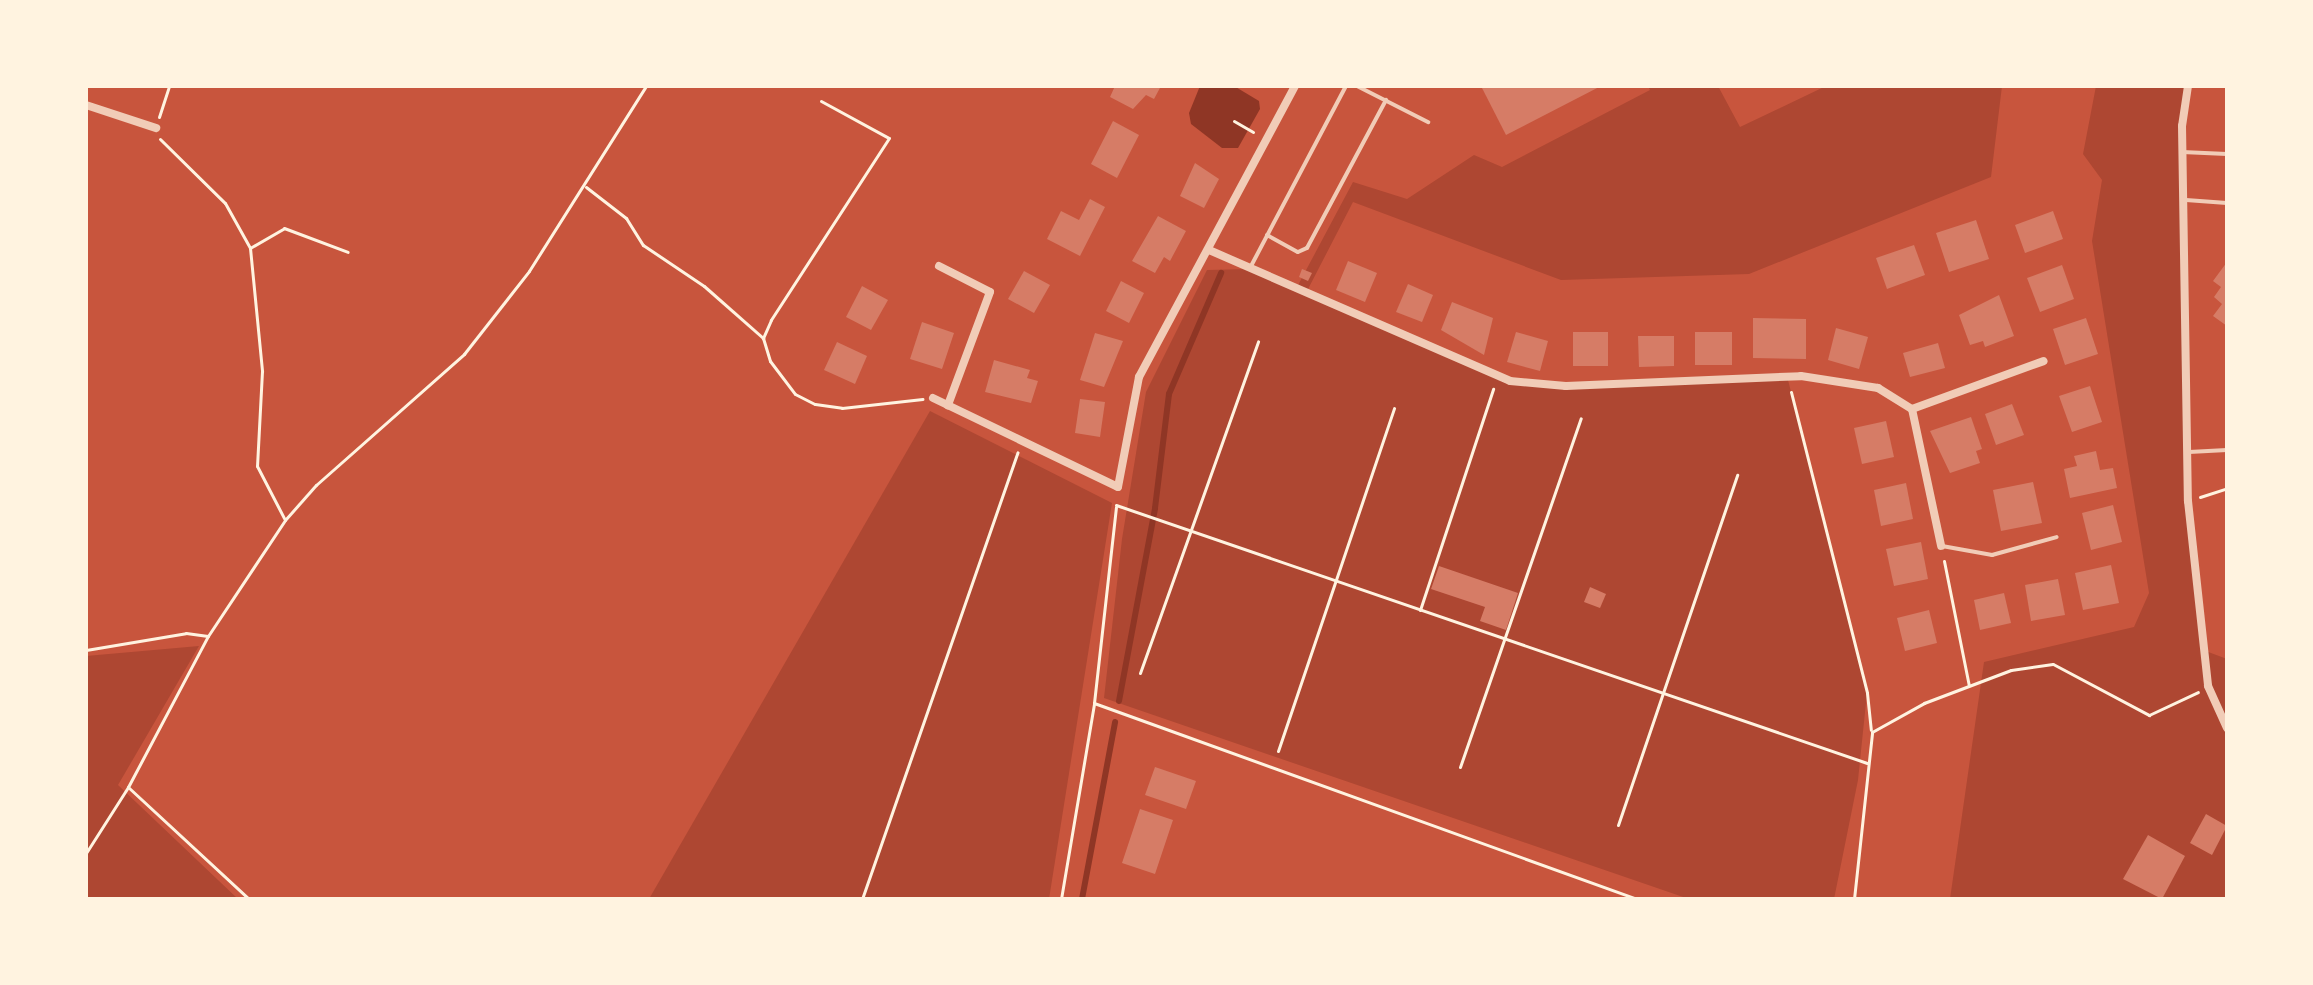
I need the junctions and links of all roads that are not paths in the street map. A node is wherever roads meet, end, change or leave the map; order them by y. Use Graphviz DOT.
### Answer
graph roads {
  1 [pos="1295,86"];
  2 [pos="1346,86"];
  3 [pos="1357,86"];
  4 [pos="2188,86"];
  5 [pos="1386,100"];
  6 [pos="86,105"];
  7 [pos="1428,122"];
  8 [pos="156,128"];
  9 [pos="2182,152"];
  10 [pos="2227,154"];
  11 [pos="2183,199"];
  12 [pos="2227,203"];
  13 [pos="1267,235"];
  14 [pos="1209,250"];
  15 [pos="939,266"];
  16 [pos="1250,269"];
  17 [pos="2044,361"];
  18 [pos="933,398"];
  19 [pos="948,405"];
  20 [pos="1912,409"];
  21 [pos="2227,450"];
  22 [pos="2187,452"];
  23 [pos="2057,537"];
  24 [pos="1941,546"];
  25 [pos="2227,728"];
  1 -- 14 [label="street"];
  2 -- 13 [label="lane"];
  3 -- 5 [label="lane"];
  4 -- 9 [label="street"];
  5 -- 7 [label="lane"];
  5 -- 13 [label="lane"];
  6 -- 8 [label="street"];
  9 -- 10 [label="lane"];
  9 -- 11 [label="street"];
  11 -- 12 [label="lane"];
  11 -- 22 [label="street"];
  13 -- 16 [label="lane"];
  14 -- 16 [label="street"];
  14 -- 19 [label="street"];
  15 -- 19 [label="street"];
  16 -- 20 [label="street"];
  17 -- 20 [label="street"];
  18 -- 19 [label="street"];
  20 -- 24 [label="street"];
  21 -- 22 [label="lane"];
  22 -- 25 [label="street"];
  23 -- 24 [label="lane"];
}
